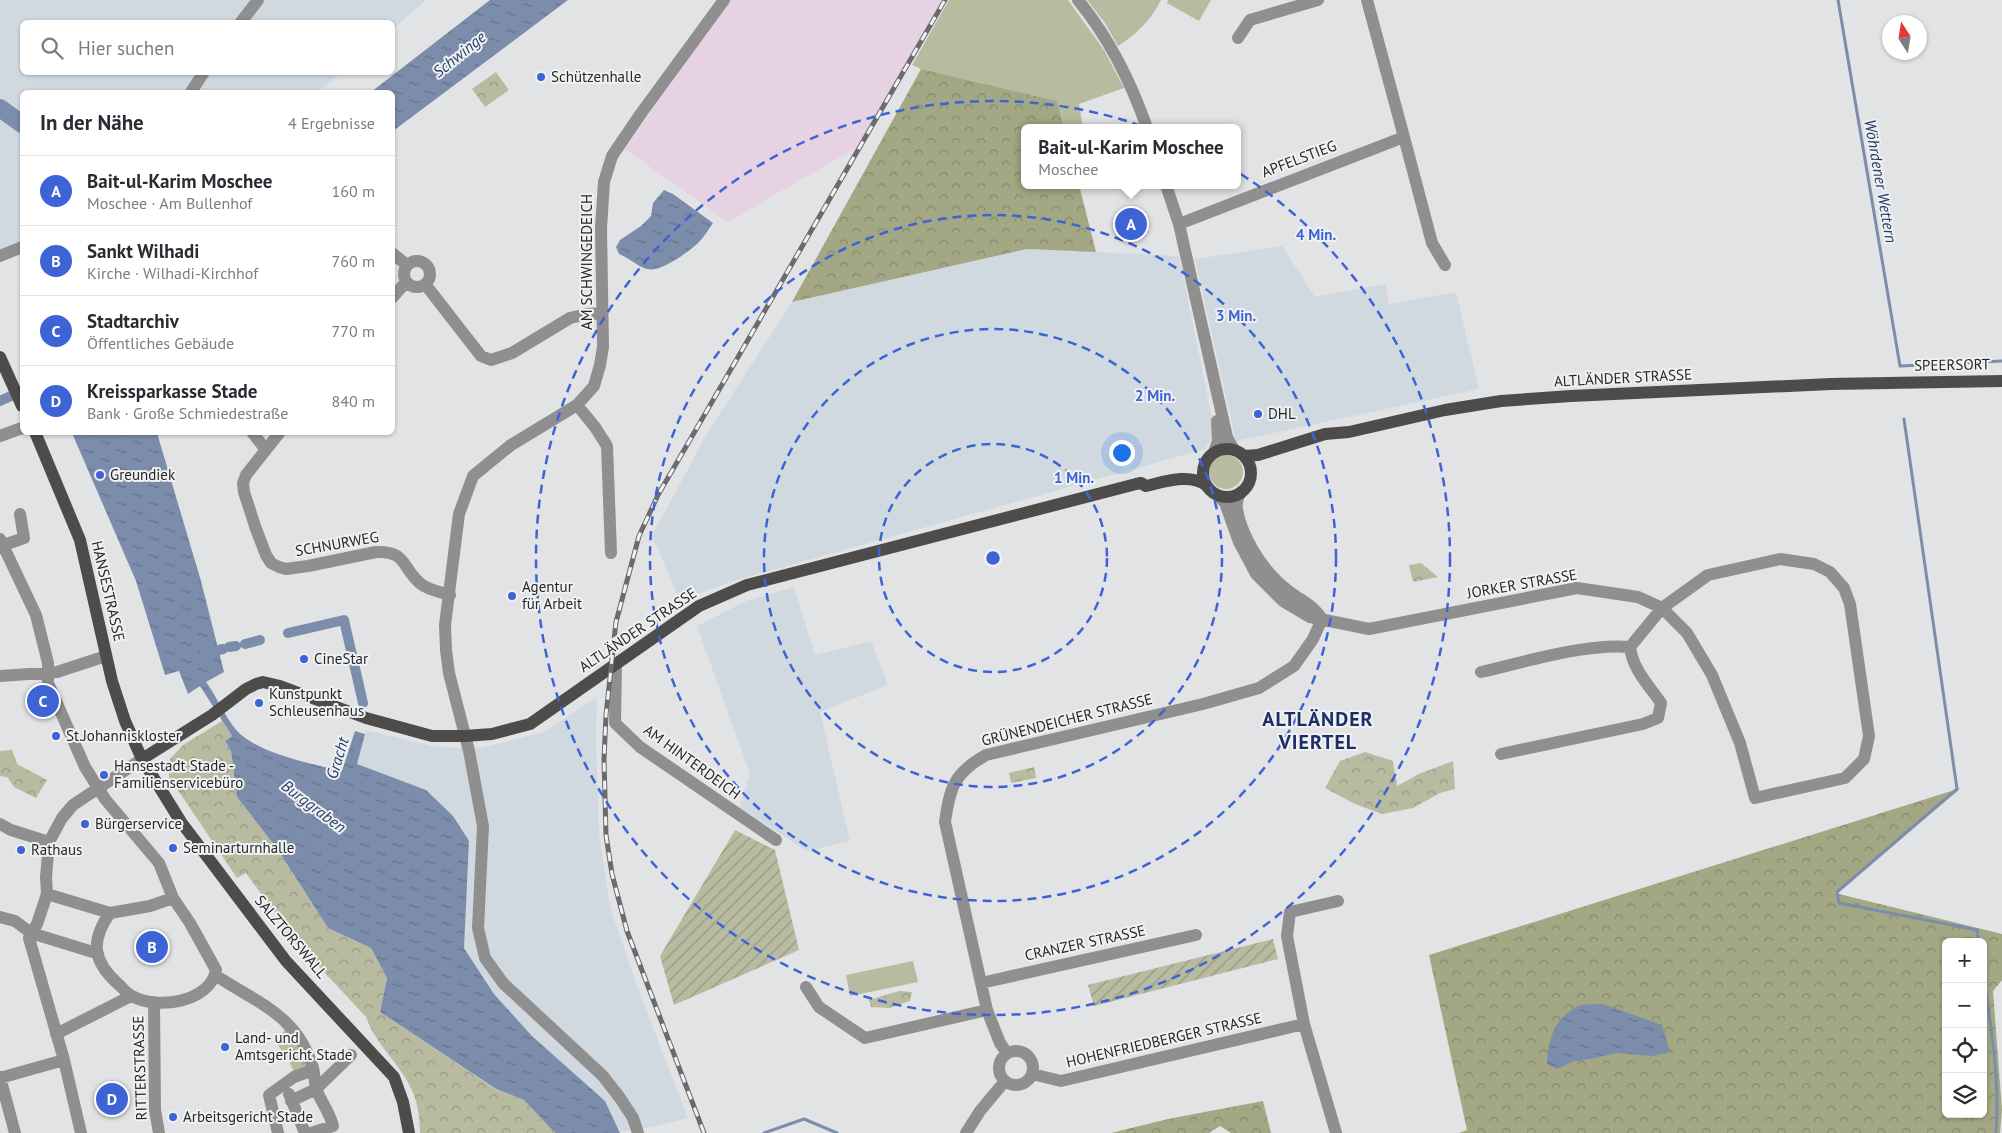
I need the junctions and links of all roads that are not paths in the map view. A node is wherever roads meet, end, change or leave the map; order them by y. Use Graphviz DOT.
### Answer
graph roads {
  1 [pos="258,0"];
  2 [pos="724,0"];
  3 [pos="1078,0"];
  4 [pos="1318,0"];
  5 [pos="1367,0"];
  6 [pos="243,20"];
  7 [pos="1238,38"];
  8 [pos="202,75"];
  9 [pos="192,90"];
  10 [pos="1145,124"];
  11 [pos="1404,137"];
  12 [pos="1167,189"];
  13 [pos="1178,224"];
  14 [pos="20,249"];
  15 [pos="0,256"];
  16 [pos="395,256"];
  17 [pos="1445,265"];
  18 [pos="407,266"];
  19 [pos="406,282"];
  20 [pos="425,284"];
  21 [pos="395,295"];
  22 [pos="601,312"];
  23 [pos="0,357"];
  24 [pos="1213,378"];
  25 [pos="2002,381"];
  26 [pos="1902,382"];
  27 [pos="20,401"];
  28 [pos="577,405"];
  29 [pos="20,429"];
  30 [pos="1348,432"];
  31 [pos="36,435"];
  32 [pos="254,435"];
  33 [pos="278,435"];
  34 [pos="0,436"];
  35 [pos="266,450"];
  36 [pos="1214,452"];
  37 [pos="1239,453"];
  38 [pos="1204,463"];
  39 [pos="1251,472"];
  40 [pos="1141,483"];
  41 [pos="1206,485"];
  42 [pos="1241,492"];
  43 [pos="1219,496"];
  44 [pos="20,514"];
  45 [pos="1,544"];
  46 [pos="611,553"];
  47 [pos="450,596"];
  48 [pos="1662,608"];
  49 [pos="1322,619"];
  50 [pos="1630,647"];
  51 [pos="106,656"];
  52 [pos="616,664"];
  53 [pos="1481,672"];
  54 [pos="48,674"];
  55 [pos="0,676"];
  56 [pos="465,736"];
  57 [pos="1501,754"];
  58 [pos="142,759"];
  59 [pos="98,789"];
  60 [pos="0,824"];
  61 [pos="776,840"];
  62 [pos="48,842"];
  63 [pos="47,894"];
  64 [pos="173,898"];
  65 [pos="1338,901"];
  66 [pos="110,913"];
  67 [pos="0,917"];
  68 [pos="31,933"];
  69 [pos="1196,935"];
  70 [pos="96,953"];
  71 [pos="215,975"];
  72 [pos="981,983"];
  73 [pos="806,987"];
  74 [pos="131,996"];
  75 [pos="154,1002"];
  76 [pos="987,1010"];
  77 [pos="1304,1024"];
  78 [pos="56,1034"];
  79 [pos="1007,1053"];
  80 [pos="351,1055"];
  81 [pos="64,1060"];
  82 [pos="314,1070"];
  83 [pos="1032,1074"];
  84 [pos="0,1078"];
  85 [pos="1005,1081"];
  86 [pos="286,1083"];
  87 [pos="316,1088"];
  88 [pos="291,1101"];
  89 [pos="15,1133"];
  90 [pos="81,1133"];
  91 [pos="160,1133"];
  92 [pos="278,1133"];
  93 [pos="305,1133"];
  94 [pos="310,1133"];
  95 [pos="410,1133"];
  96 [pos="638,1133"];
  97 [pos="966,1133"];
  98 [pos="1336,1133"];
  1 -- 6 [label="street"];
  2 -- 22 [label="street, AM SCHWINGEDEICH"];
  3 -- 10 [label="street"];
  4 -- 7 [label="street"];
  5 -- 11 [label="street"];
  8 -- 9 [label="street"];
  11 -- 13 [label="street, APFELSTIEG"];
  11 -- 17 [label="street"];
  12 -- 13 [label="street"];
  13 -- 24 [label="street"];
  14 -- 15 [label="street"];
  16 -- 18 [label="street"];
  18 -- 19 [label="street"];
  18 -- 20 [label="street"];
  19 -- 20 [label="street"];
  19 -- 21 [label="street"];
  20 -- 22 [label="street"];
  22 -- 28 [label="street, AM SCHWINGEDEICH"];
  23 -- 27 [label="main road"];
  24 -- 36 [label="street"];
  24 -- 37 [label="street"];
  25 -- 26 [label="main road, SPEERSORT"];
  26 -- 30 [label="main road, ALTLÄNDER STRASSE"];
  28 -- 46 [label="street"];
  28 -- 47 [label="street, AM SCHWINGEDEICH"];
  29 -- 34 [label="street"];
  30 -- 37 [label="main road, ALTLÄNDER STRASSE"];
  30 -- 39 [label="main road, ALTLÄNDER STRASSE"];
  31 -- 51 [label="main road, HANSESTRASSE"];
  32 -- 35 [label="street"];
  33 -- 35 [label="street, SCHNURWEG"];
  35 -- 47 [label="street, SCHNURWEG"];
  36 -- 37 [label="main road"];
  36 -- 38 [label="main road"];
  37 -- 39 [label="main road"];
  38 -- 40 [label="main road, ALTLÄNDER STRASSE"];
  38 -- 41 [label="main road"];
  39 -- 42 [label="main road"];
  40 -- 41 [label="main road, ALTLÄNDER STRASSE"];
  40 -- 52 [label="main road, ALTLÄNDER STRASSE"];
  41 -- 43 [label="main road"];
  42 -- 43 [label="main road"];
  42 -- 49 [label="street"];
  43 -- 49 [label="street, JORKER STRASSE"];
  44 -- 45 [label="street"];
  45 -- 54 [label="street"];
  47 -- 56 [label="street, AM SCHWINGEDEICH"];
  48 -- 48 [label="street, JORKER STRASSE"];
  48 -- 49 [label="street, JORKER STRASSE"];
  48 -- 50 [label="street"];
  49 -- 72 [label="street, GRÜNENDEICHER STRASSE"];
  50 -- 53 [label="street"];
  50 -- 57 [label="street"];
  51 -- 54 [label="street"];
  51 -- 58 [label="main road, HANSESTRASSE"];
  52 -- 56 [label="main road, ALTLÄNDER STRASSE"];
  52 -- 61 [label="street, AM HINTERDEICH"];
  54 -- 55 [label="street"];
  54 -- 59 [label="street"];
  56 -- 58 [label="main road, ALTLÄNDER STRASSE"];
  56 -- 96 [label="street, AM SCHWINGEDEICH"];
  58 -- 59 [label="street"];
  58 -- 95 [label="main road, SALZTORSWALL"];
  59 -- 62 [label="street"];
  59 -- 64 [label="street"];
  60 -- 62 [label="street"];
  62 -- 63 [label="street"];
  63 -- 66 [label="street"];
  63 -- 68 [label="street"];
  64 -- 66 [label="street"];
  64 -- 71 [label="street"];
  65 -- 77 [label="street"];
  66 -- 70 [label="street"];
  67 -- 68 [label="street"];
  68 -- 70 [label="street"];
  68 -- 78 [label="street"];
  69 -- 72 [label="street, CRANZER STRASSE"];
  70 -- 74 [label="street"];
  71 -- 75 [label="street"];
  71 -- 82 [label="street"];
  72 -- 76 [label="street, GRÜNENDEICHER STRASSE"];
  73 -- 76 [label="street"];
  74 -- 75 [label="street"];
  74 -- 78 [label="street"];
  75 -- 91 [label="street, RITTERSTRASSE"];
  76 -- 79 [label="street, GRÜNENDEICHER STRASSE"];
  77 -- 83 [label="street, HOHENFRIEDBERGER STRASSE"];
  77 -- 98 [label="street"];
  78 -- 81 [label="street"];
  79 -- 83 [label="street"];
  79 -- 85 [label="street"];
  80 -- 87 [label="street"];
  81 -- 84 [label="street"];
  81 -- 90 [label="street"];
  82 -- 86 [label="street"];
  82 -- 87 [label="street"];
  83 -- 85 [label="street"];
  84 -- 89 [label="street"];
  85 -- 97 [label="street"];
  86 -- 88 [label="street"];
  86 -- 92 [label="street"];
  87 -- 88 [label="street"];
  87 -- 94 [label="street"];
  88 -- 93 [label="street"];
}
